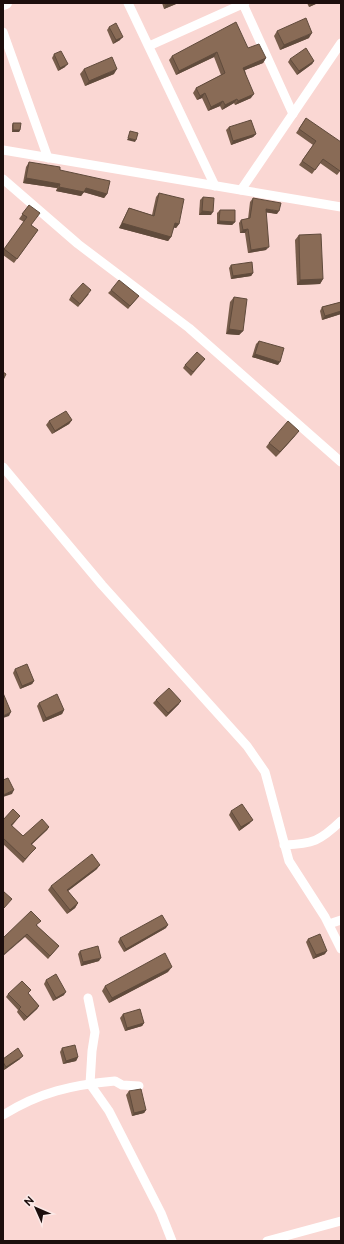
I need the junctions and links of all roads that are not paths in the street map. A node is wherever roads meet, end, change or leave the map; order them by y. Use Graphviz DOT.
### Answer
graph roads {
  1 [pos="128,3"];
  2 [pos="244,3"];
  3 [pos="3,32"];
  4 [pos="341,42"];
  5 [pos="149,46"];
  6 [pos="293,114"];
  7 [pos="3,150"];
  8 [pos="48,158"];
  9 [pos="3,179"];
  10 [pos="216,186"];
  11 [pos="241,190"];
  12 [pos="341,207"];
  13 [pos="341,462"];
  14 [pos="3,467"];
  15 [pos="341,820"];
  16 [pos="284,845"];
  17 [pos="341,920"];
  18 [pos="329,924"];
  19 [pos="341,949"];
  20 [pos="88,998"];
  21 [pos="90,1084"];
  22 [pos="139,1086"];
  23 [pos="3,1115"];
  24 [pos="341,1221"];
  25 [pos="172,1241"];
  26 [pos="267,1241"];
  1 -- 5 [label="street"];
  2 -- 5 [label="street"];
  2 -- 6 [label="street"];
  3 -- 8 [label="street"];
  4 -- 6 [label="street"];
  5 -- 10 [label="street"];
  6 -- 11 [label="street"];
  7 -- 8 [label="street"];
  8 -- 10 [label="street"];
  9 -- 13 [label="street"];
  10 -- 11 [label="street"];
  11 -- 12 [label="street"];
  14 -- 16 [label="street"];
  15 -- 16 [label="street"];
  16 -- 18 [label="street"];
  17 -- 18 [label="street"];
  18 -- 19 [label="street"];
  20 -- 21 [label="street"];
  21 -- 22 [label="street"];
  21 -- 23 [label="street"];
  21 -- 25 [label="street"];
  24 -- 26 [label="street"];
}
